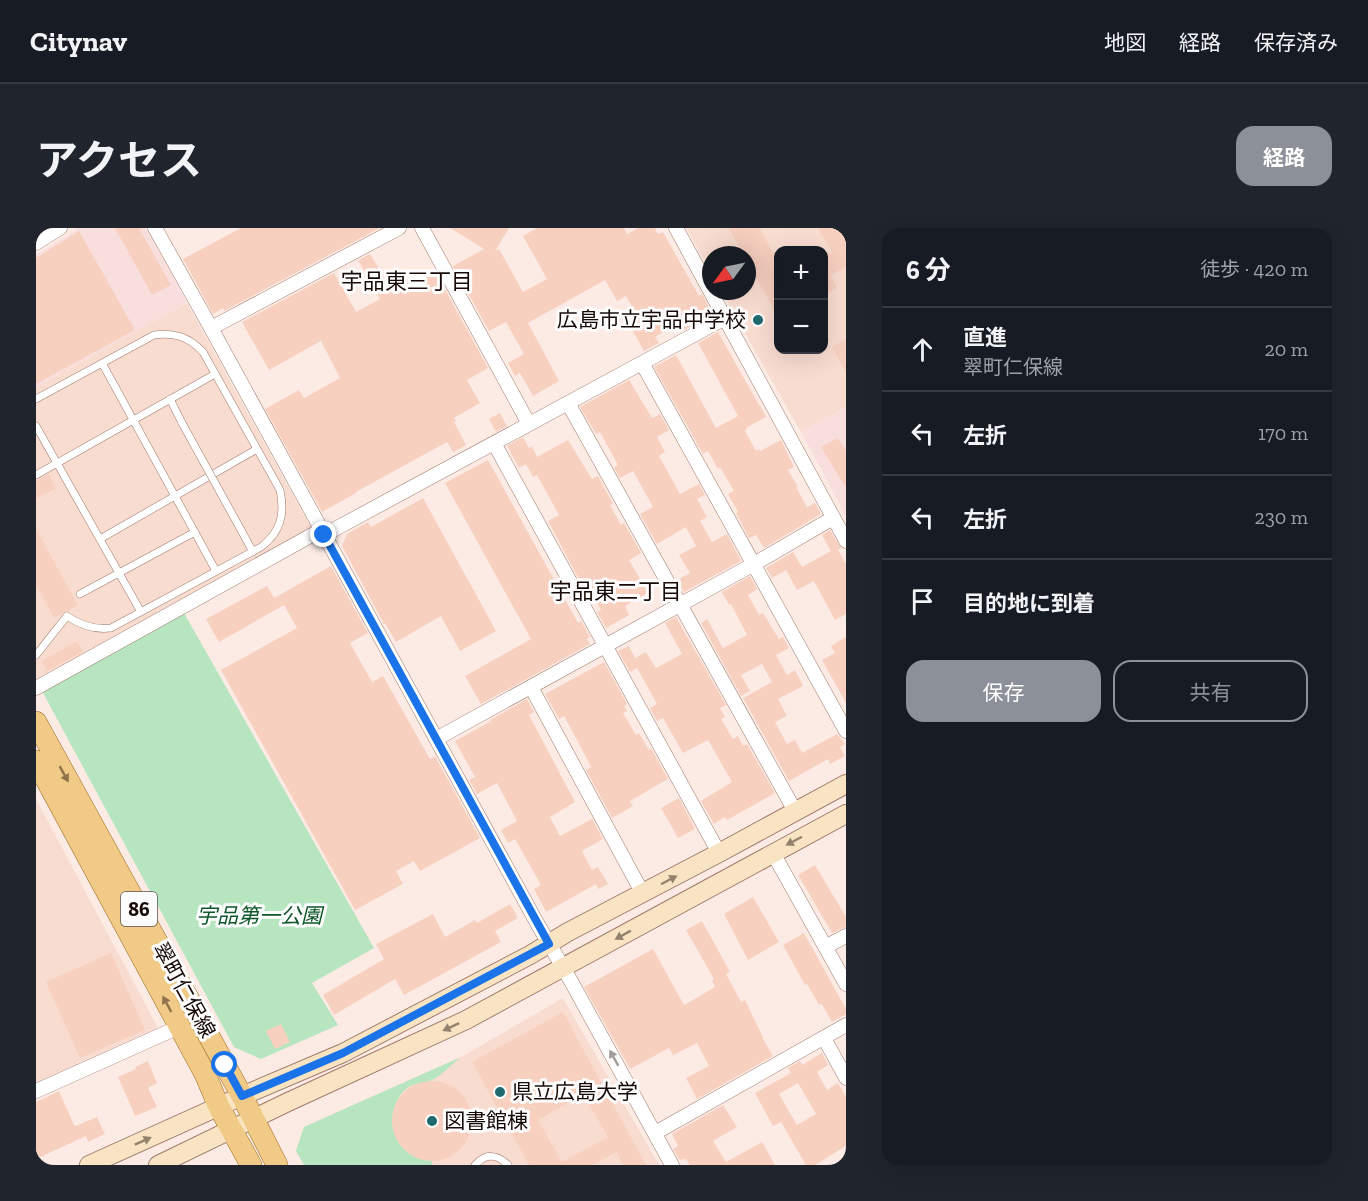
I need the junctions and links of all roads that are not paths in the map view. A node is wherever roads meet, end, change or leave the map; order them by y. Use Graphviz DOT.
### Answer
graph roads {
  1 [pos="60,228"];
  2 [pos="155,228"];
  3 [pos="399,228"];
  4 [pos="423,228"];
  5 [pos="676,228"];
  6 [pos="36,243"];
  7 [pos="725,318"];
  8 [pos="211,328"];
  9 [pos="102,363"];
  10 [pos="642,363"];
  11 [pos="215,374"];
  12 [pos="36,399"];
  13 [pos="170,399"];
  14 [pos="568,403"];
  15 [pos="133,420"];
  16 [pos="529,424"];
  17 [pos="36,426"];
  18 [pos="494,443"];
  19 [pos="257,449"];
  20 [pos="57,463"];
  21 [pos="36,475"];
  22 [pos="175,496"];
  23 [pos="833,518"];
  24 [pos="195,531"];
  25 [pos="323,532"];
  26 [pos="100,539"];
  27 [pos="846,541"];
  28 [pos="253,552"];
  29 [pos="754,564"];
  30 [pos="118,572"];
  31 [pos="216,572"];
  32 [pos="80,594"];
  33 [pos="680,605"];
  34 [pos="141,612"];
  35 [pos="606,646"];
  36 [pos="36,655"];
  37 [pos="531,687"];
  38 [pos="36,688"];
  39 [pos="36,722"];
  40 [pos="846,731"];
  41 [pos="436,739"];
  42 [pos="36,761"];
  43 [pos="846,784"];
  44 [pos="795,811"];
  45 [pos="846,814"];
  46 [pos="719,853"];
  47 [pos="772,853"];
  48 [pos="643,894"];
  49 [pos="846,936"];
  50 [pos="549,944"];
  51 [pos="825,947"];
  52 [pos="564,967"];
  53 [pos="846,984"];
  54 [pos="846,1025"];
  55 [pos="179,1027"];
  56 [pos="824,1038"];
  57 [pos="846,1078"];
  58 [pos="36,1091"];
  59 [pos="242,1096"];
  60 [pos="219,1107"];
  61 [pos="253,1119"];
  62 [pos="232,1130"];
  63 [pos="655,1133"];
  64 [pos="89,1165"];
  65 [pos="158,1165"];
  66 [pos="251,1165"];
  67 [pos="278,1165"];
  68 [pos="475,1165"];
  69 [pos="507,1165"];
  70 [pos="672,1165"];
  1 -- 6 [label="street"];
  2 -- 8 [label="street"];
  3 -- 8 [label="street"];
  4 -- 16 [label="street"];
  5 -- 7 [label="street"];
  7 -- 10 [label="street"];
  7 -- 23 [label="street"];
  8 -- 25 [label="street"];
  9 -- 11 [label="lane"];
  9 -- 12 [label="lane"];
  9 -- 15 [label="lane"];
  10 -- 14 [label="street"];
  10 -- 29 [label="street"];
  11 -- 13 [label="lane"];
  11 -- 19 [label="lane"];
  13 -- 15 [label="lane"];
  13 -- 28 [label="lane, bridge"];
  14 -- 16 [label="street"];
  14 -- 33 [label="street"];
  15 -- 20 [label="lane"];
  15 -- 22 [label="lane"];
  16 -- 18 [label="street"];
  17 -- 20 [label="lane"];
  18 -- 25 [label="street"];
  18 -- 35 [label="street"];
  19 -- 22 [label="lane"];
  19 -- 28 [label="lane"];
  20 -- 21 [label="lane"];
  20 -- 26 [label="lane"];
  22 -- 24 [label="lane"];
  22 -- 26 [label="lane"];
  23 -- 27 [label="street"];
  23 -- 29 [label="street"];
  24 -- 30 [label="lane"];
  24 -- 31 [label="lane"];
  25 -- 38 [label="street"];
  25 -- 41 [label="street"];
  26 -- 30 [label="lane"];
  28 -- 31 [label="lane"];
  29 -- 33 [label="street"];
  29 -- 40 [label="street"];
  30 -- 32 [label="lane"];
  30 -- 34 [label="lane"];
  31 -- 34 [label="lane"];
  33 -- 35 [label="street"];
  33 -- 44 [label="street"];
  34 -- 36 [label="lane"];
  35 -- 37 [label="street"];
  35 -- 46 [label="street"];
  37 -- 41 [label="street"];
  37 -- 48 [label="street"];
  39 -- 59 [label="main road, 翠町仁保線 / 86, one-way"];
  41 -- 50 [label="street"];
  55 -- 42 [label="main road, 翠町仁保線 / 86, one-way"];
  43 -- 44 [label="street"];
  44 -- 46 [label="street"];
  45 -- 47 [label="street, one-way"];
  48 -- 46 [label="street, one-way"];
  47 -- 51 [label="street"];
  47 -- 52 [label="street, one-way"];
  48 -- 50 [label="street"];
  49 -- 51 [label="street"];
  50 -- 52 [label="street"];
  50 -- 59 [label="street"];
  51 -- 53 [label="street"];
  52 -- 61 [label="street, one-way"];
  63 -- 52 [label="street, one-way"];
  54 -- 56 [label="street"];
  55 -- 58 [label="street"];
  55 -- 60 [label="main road, 翠町仁保線 / 86"];
  56 -- 57 [label="street"];
  56 -- 63 [label="street"];
  59 -- 60 [label="street"];
  59 -- 61 [label="main road, 翠町仁保線 / 86"];
  60 -- 62 [label="main road, 翠町仁保線 / 86"];
  64 -- 60 [label="street, one-way"];
  61 -- 62 [label="street"];
  61 -- 67 [label="main road, 翠町仁保線 / 86"];
  62 -- 65 [label="street"];
  62 -- 66 [label="main road, 翠町仁保線 / 86"];
  63 -- 70 [label="street"];
  68 -- 69 [label="lane"];
}
